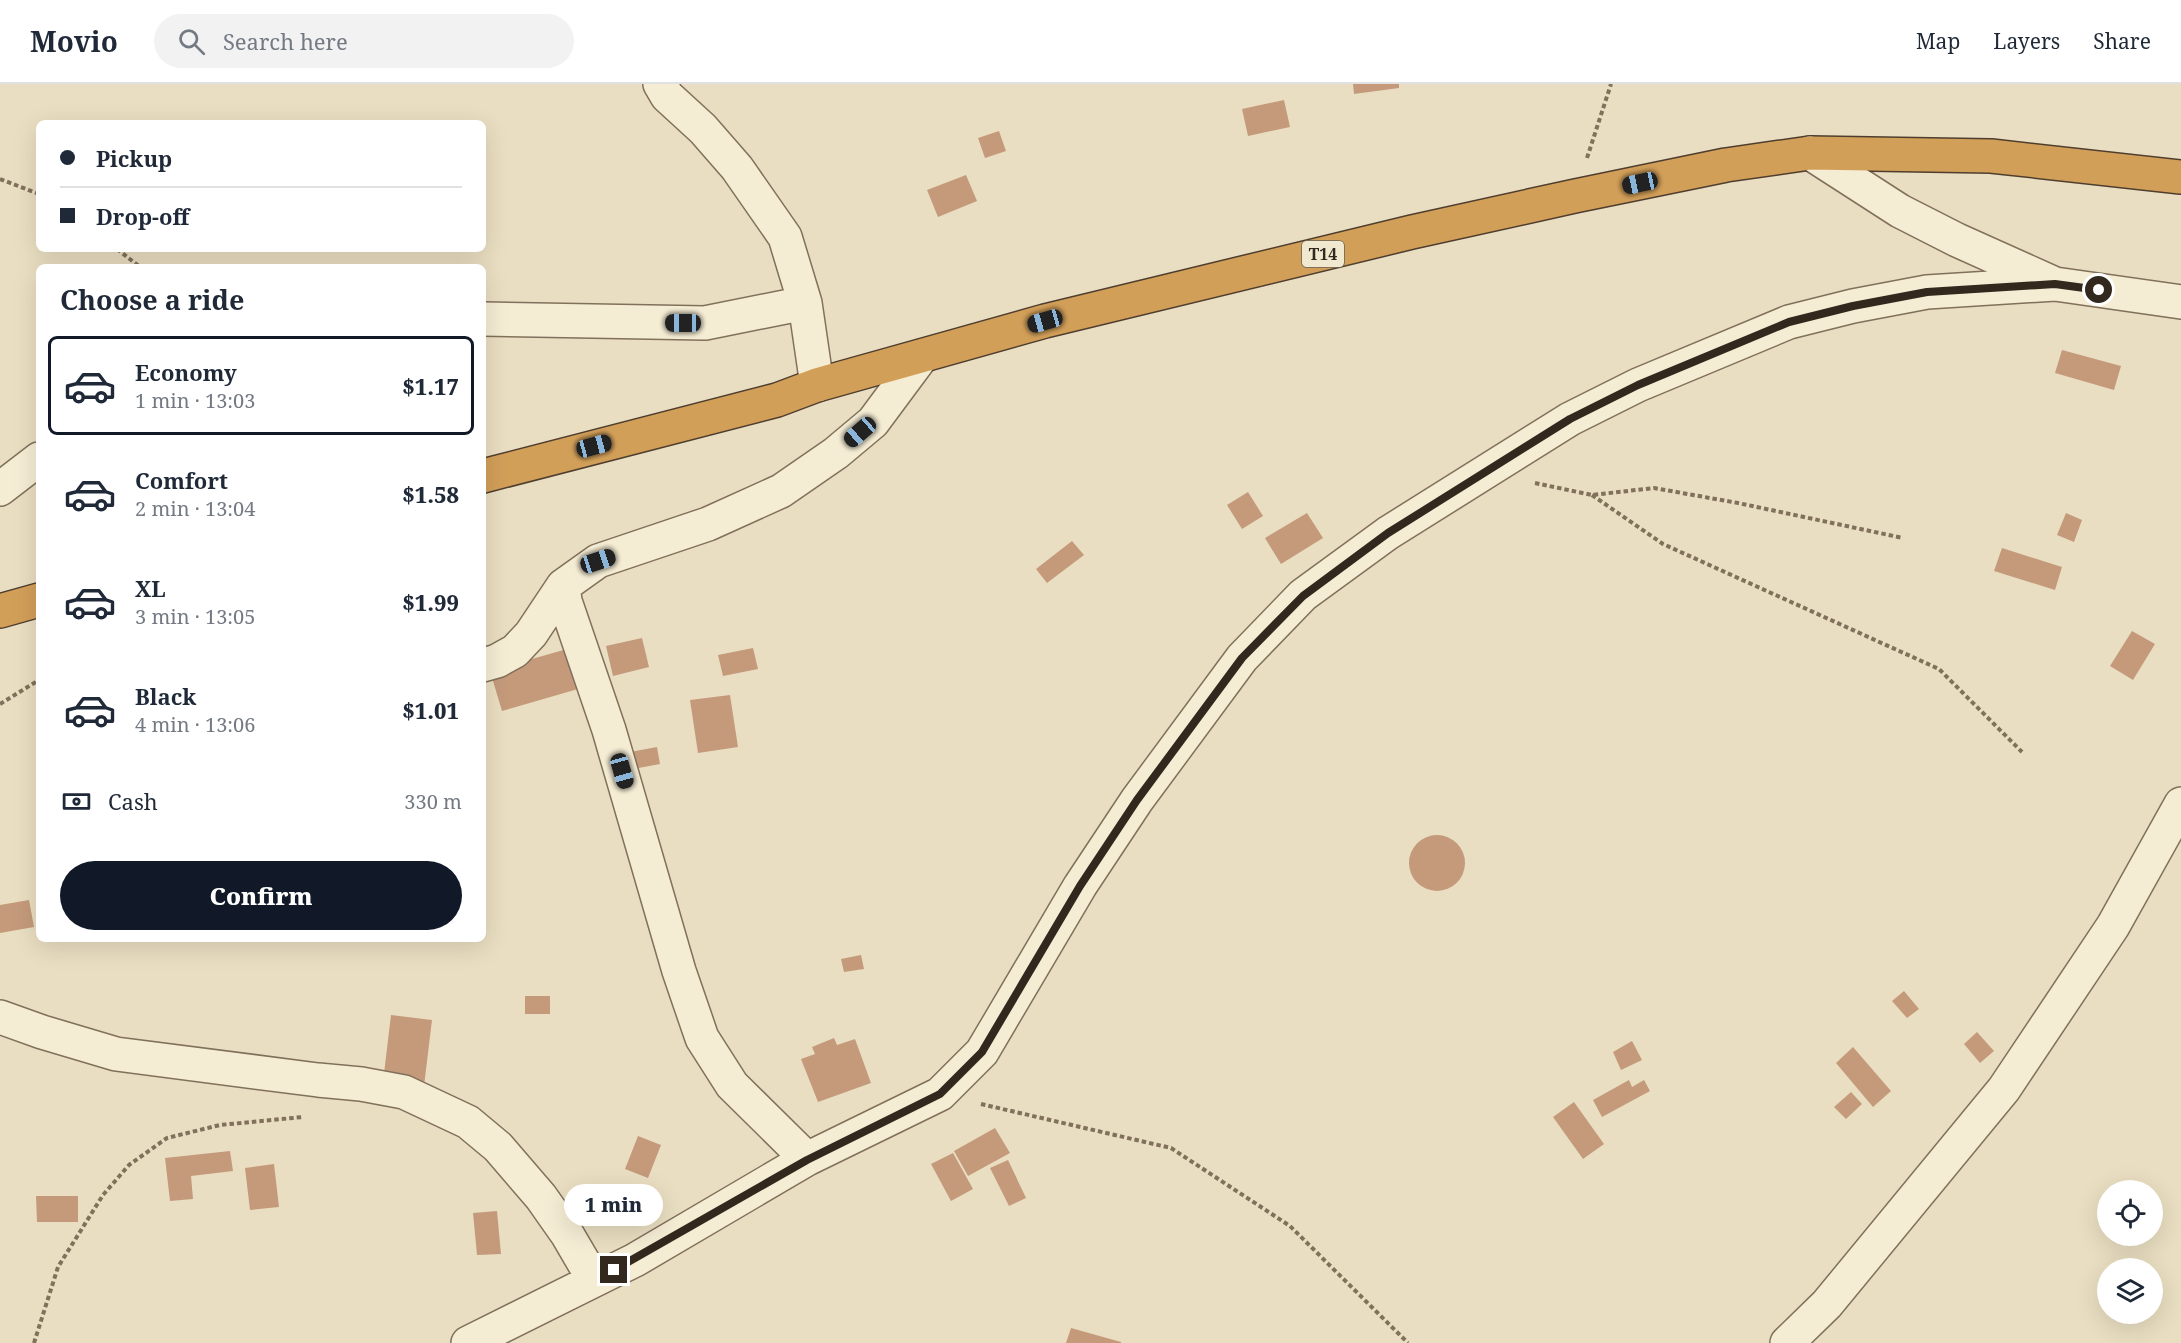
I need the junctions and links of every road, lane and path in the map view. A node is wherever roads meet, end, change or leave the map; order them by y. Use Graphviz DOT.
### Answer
graph roads {
  1 [pos="660,84"];
  2 [pos="1611,84"];
  3 [pos="1810,153"];
  4 [pos="2181,177"];
  5 [pos="0,179"];
  6 [pos="36,193"];
  7 [pos="1575,196"];
  8 [pos="121,252"];
  9 [pos="136,264"];
  10 [pos="2055,284"];
  11 [pos="805,303"];
  12 [pos="2181,303"];
  13 [pos="486,319"];
  14 [pos="922,356"];
  15 [pos="817,385"];
  16 [pos="36,461"];
  17 [pos="486,475"];
  18 [pos="1533,483"];
  19 [pos="0,489"];
  20 [pos="1593,495"];
  21 [pos="1903,538"];
  22 [pos="563,586"];
  23 [pos="36,601"];
  24 [pos="0,611"];
  25 [pos="486,664"];
  26 [pos="36,682"];
  27 [pos="0,704"];
  28 [pos="2022,752"];
  29 [pos="2181,804"];
  30 [pos="0,1017"];
  31 [pos="940,1094"];
  32 [pos="309,1116"];
  33 [pos="807,1160"];
  34 [pos="594,1281"];
  35 [pos="34,1343"];
  36 [pos="468,1343"];
  37 [pos="1408,1343"];
  38 [pos="1787,1343"];
  1 -- 11 [label="street"];
  2 -- 7 [label="path"];
  3 -- 4 [label="highway, T14"];
  3 -- 7 [label="highway, T14"];
  3 -- 10 [label="street"];
  5 -- 6 [label="path"];
  7 -- 14 [label="highway, T14"];
  8 -- 9 [label="path"];
  10 -- 12 [label="street"];
  10 -- 31 [label="street"];
  11 -- 13 [label="street"];
  11 -- 15 [label="street"];
  14 -- 15 [label="highway, T14"];
  14 -- 22 [label="street"];
  15 -- 17 [label="highway, T14"];
  16 -- 19 [label="street"];
  18 -- 20 [label="path"];
  20 -- 21 [label="path"];
  20 -- 28 [label="path"];
  22 -- 25 [label="street"];
  22 -- 33 [label="street"];
  23 -- 24 [label="highway"];
  26 -- 27 [label="path"];
  29 -- 38 [label="street"];
  30 -- 34 [label="street"];
  31 -- 33 [label="street"];
  31 -- 37 [label="path"];
  32 -- 35 [label="path"];
  33 -- 34 [label="street"];
  34 -- 36 [label="street"];
}
